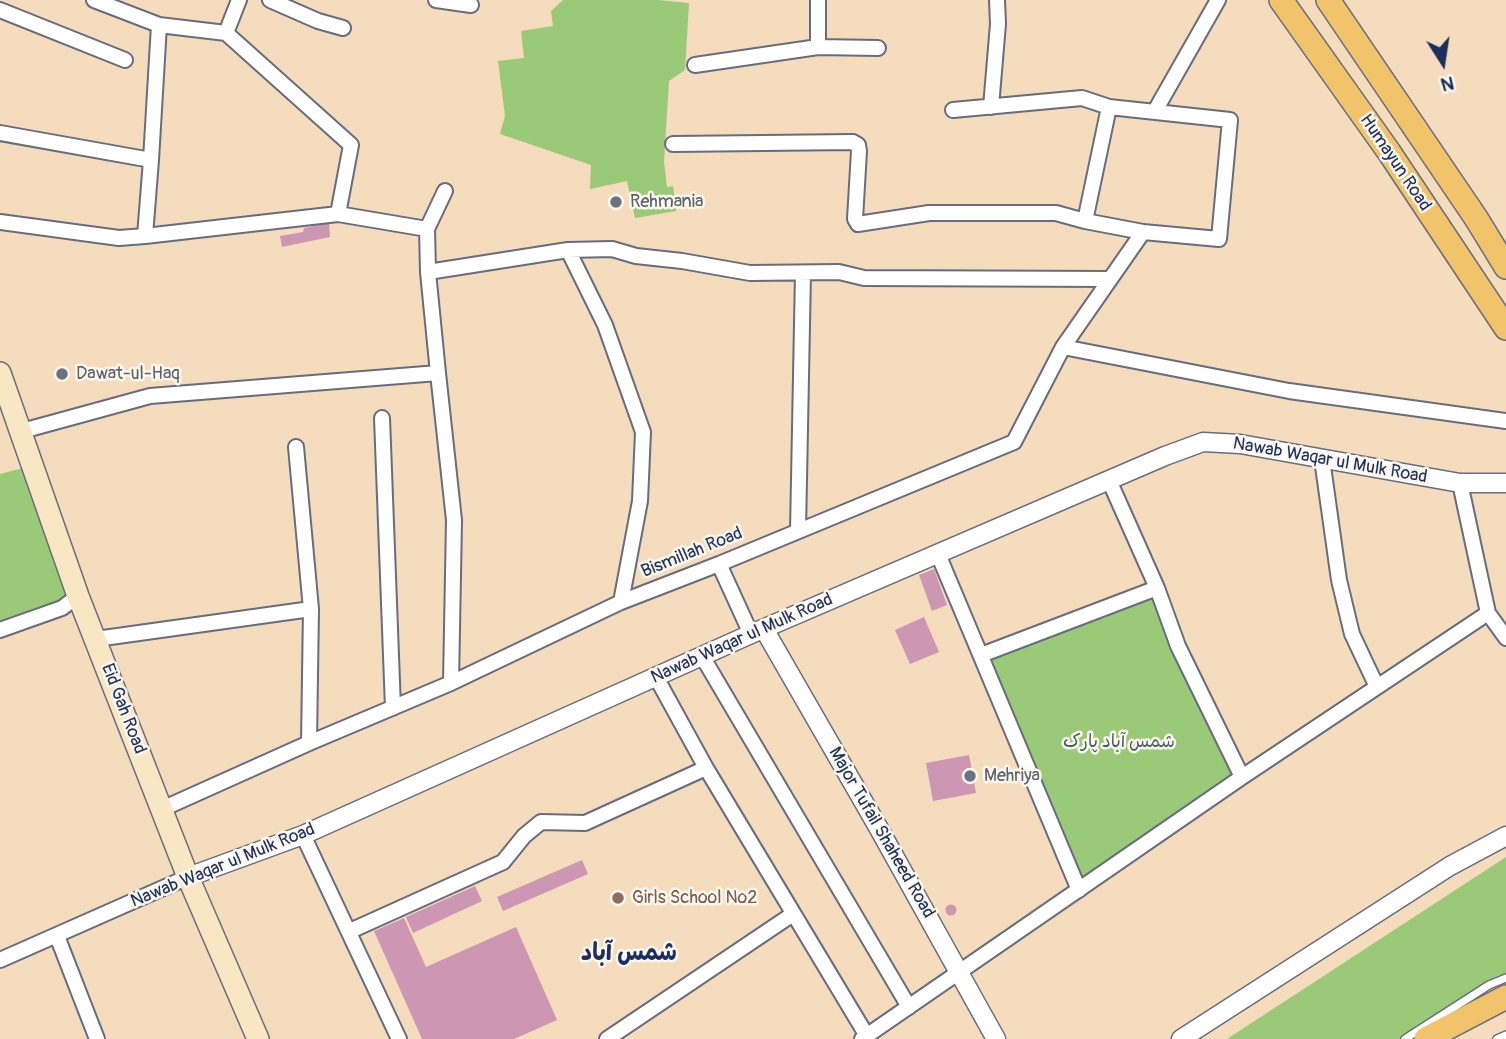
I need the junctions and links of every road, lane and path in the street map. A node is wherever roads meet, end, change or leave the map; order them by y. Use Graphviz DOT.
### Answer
graph roads {
  1 [pos="94,0"];
  2 [pos="239,0"];
  3 [pos="270,0"];
  4 [pos="436,0"];
  5 [pos="818,0"];
  6 [pos="997,0"];
  7 [pos="1218,0"];
  8 [pos="1281,0"];
  9 [pos="1328,0"];
  10 [pos="471,5"];
  11 [pos="0,10"];
  12 [pos="159,25"];
  13 [pos="343,28"];
  14 [pos="226,33"];
  15 [pos="818,47"];
  16 [pos="878,48"];
  17 [pos="125,60"];
  18 [pos="695,65"];
  19 [pos="991,107"];
  20 [pos="1109,107"];
  21 [pos="953,110"];
  22 [pos="1155,111"];
  23 [pos="0,133"];
  24 [pos="673,144"];
  25 [pos="150,160"];
  26 [pos="446,191"];
  27 [pos="338,214"];
  28 [pos="1085,221"];
  29 [pos="0,222"];
  30 [pos="427,229"];
  31 [pos="1143,232"];
  32 [pos="145,236"];
  33 [pos="568,250"];
  34 [pos="1506,267"];
  35 [pos="428,272"];
  36 [pos="803,274"];
  37 [pos="1109,279"];
  38 [pos="1506,328"];
  39 [pos="1063,347"];
  40 [pos="0,373"];
  41 [pos="438,373"];
  42 [pos="383,418"];
  43 [pos="1506,421"];
  44 [pos="22,431"];
  45 [pos="296,447"];
  46 [pos="1322,460"];
  47 [pos="1109,480"];
  48 [pos="1460,483"];
  49 [pos="1506,483"];
  50 [pos="797,531"];
  51 [pos="938,554"];
  52 [pos="719,564"];
  53 [pos="1157,588"];
  54 [pos="78,596"];
  55 [pos="621,602"];
  56 [pos="311,609"];
  57 [pos="1488,613"];
  58 [pos="0,630"];
  59 [pos="757,632"];
  60 [pos="1506,638"];
  61 [pos="96,639"];
  62 [pos="981,655"];
  63 [pos="702,656"];
  64 [pos="656,677"];
  65 [pos="451,683"];
  66 [pos="1377,687"];
  67 [pos="393,708"];
  68 [pos="309,743"];
  69 [pos="706,768"];
  70 [pos="1242,777"];
  71 [pos="162,809"];
  72 [pos="303,835"];
  73 [pos="1506,836"];
  74 [pos="188,877"];
  75 [pos="1079,890"];
  76 [pos="793,914"];
  77 [pos="350,931"];
  78 [pos="57,936"];
  79 [pos="0,960"];
  80 [pos="959,973"];
  81 [pos="1506,978"];
  82 [pos="1506,997"];
  83 [pos="909,1007"];
  84 [pos="1506,1013"];
  85 [pos="1506,1035"];
  86 [pos="865,1037"];
  87 [pos="1439,1037"];
  88 [pos="97,1039"];
  89 [pos="258,1039"];
  90 [pos="400,1039"];
  91 [pos="607,1039"];
  92 [pos="996,1039"];
  93 [pos="1181,1039"];
  94 [pos="1405,1039"];
  95 [pos="1497,1039"];
  1 -- 12 [label="street"];
  2 -- 14 [label="street"];
  3 -- 13 [label="street"];
  4 -- 10 [label="street"];
  5 -- 15 [label="street"];
  6 -- 19 [label="street"];
  7 -- 22 [label="street"];
  8 -- 38 [label="main road, Humayun Road"];
  9 -- 34 [label="main road, Humayun Road"];
  11 -- 17 [label="street"];
  12 -- 14 [label="street"];
  12 -- 25 [label="street"];
  14 -- 27 [label="street"];
  15 -- 16 [label="street"];
  15 -- 18 [label="street"];
  19 -- 20 [label="street"];
  19 -- 21 [label="street"];
  20 -- 22 [label="street"];
  20 -- 28 [label="street"];
  22 -- 31 [label="street"];
  23 -- 25 [label="street"];
  24 -- 28 [label="street"];
  25 -- 32 [label="street"];
  26 -- 30 [label="street"];
  27 -- 30 [label="street"];
  27 -- 32 [label="street"];
  28 -- 31 [label="street"];
  29 -- 32 [label="street"];
  30 -- 35 [label="street"];
  31 -- 37 [label="street, Bismillah Road"];
  33 -- 35 [label="street"];
  33 -- 36 [label="street"];
  33 -- 55 [label="street"];
  35 -- 41 [label="street"];
  36 -- 37 [label="street"];
  36 -- 50 [label="street"];
  37 -- 39 [label="street, Bismillah Road"];
  39 -- 43 [label="street"];
  39 -- 50 [label="street, Bismillah Road"];
  40 -- 44 [label="main road, Eid Gah Road"];
  41 -- 44 [label="street"];
  41 -- 65 [label="street"];
  42 -- 67 [label="street"];
  44 -- 54 [label="main road, Eid Gah Road"];
  45 -- 56 [label="street"];
  46 -- 47 [label="street, Nawab Waqar ul Mulk Road"];
  46 -- 48 [label="street, Nawab Waqar ul Mulk Road"];
  46 -- 66 [label="street"];
  47 -- 51 [label="street, Nawab Waqar ul Mulk Road"];
  47 -- 53 [label="street"];
  48 -- 49 [label="street, Nawab Waqar ul Mulk Road"];
  48 -- 57 [label="street"];
  50 -- 52 [label="street, Bismillah Road"];
  51 -- 59 [label="street, Nawab Waqar ul Mulk Road"];
  51 -- 62 [label="street"];
  52 -- 55 [label="street, Bismillah Road"];
  52 -- 59 [label="street"];
  53 -- 62 [label="street"];
  53 -- 70 [label="street"];
  54 -- 58 [label="street"];
  54 -- 61 [label="main road, Eid Gah Road"];
  55 -- 65 [label="street, Bismillah Road"];
  56 -- 61 [label="street"];
  56 -- 68 [label="street"];
  57 -- 60 [label="street"];
  57 -- 66 [label="street"];
  59 -- 63 [label="street, Nawab Waqar ul Mulk Road"];
  59 -- 80 [label="street, Major Tufail Shaheed Road"];
  61 -- 71 [label="main road, Eid Gah Road"];
  62 -- 75 [label="street"];
  63 -- 64 [label="street, Nawab Waqar ul Mulk Road"];
  63 -- 83 [label="street"];
  64 -- 69 [label="street"];
  64 -- 72 [label="street, Nawab Waqar ul Mulk Road"];
  65 -- 67 [label="street, Bismillah Road"];
  66 -- 70 [label="street"];
  67 -- 68 [label="street, Bismillah Road"];
  68 -- 71 [label="street, Bismillah Road"];
  69 -- 76 [label="street"];
  69 -- 77 [label="street"];
  70 -- 75 [label="street"];
  71 -- 74 [label="main road, Eid Gah Road"];
  72 -- 74 [label="street, Nawab Waqar ul Mulk Road"];
  72 -- 77 [label="street"];
  73 -- 93 [label="street"];
  74 -- 78 [label="street, Nawab Waqar ul Mulk Road"];
  74 -- 89 [label="main road, Eid Gah Road"];
  75 -- 80 [label="street"];
  76 -- 86 [label="street"];
  76 -- 91 [label="street"];
  77 -- 90 [label="street"];
  78 -- 79 [label="street, Nawab Waqar ul Mulk Road"];
  78 -- 88 [label="street"];
  80 -- 83 [label="street"];
  80 -- 92 [label="street, Major Tufail Shaheed Road"];
  81 -- 94 [label="lane"];
  82 -- 87 [label="main road"];
  83 -- 86 [label="street"];
  84 -- 87 [label="main road"];
  85 -- 95 [label="lane"];
}
